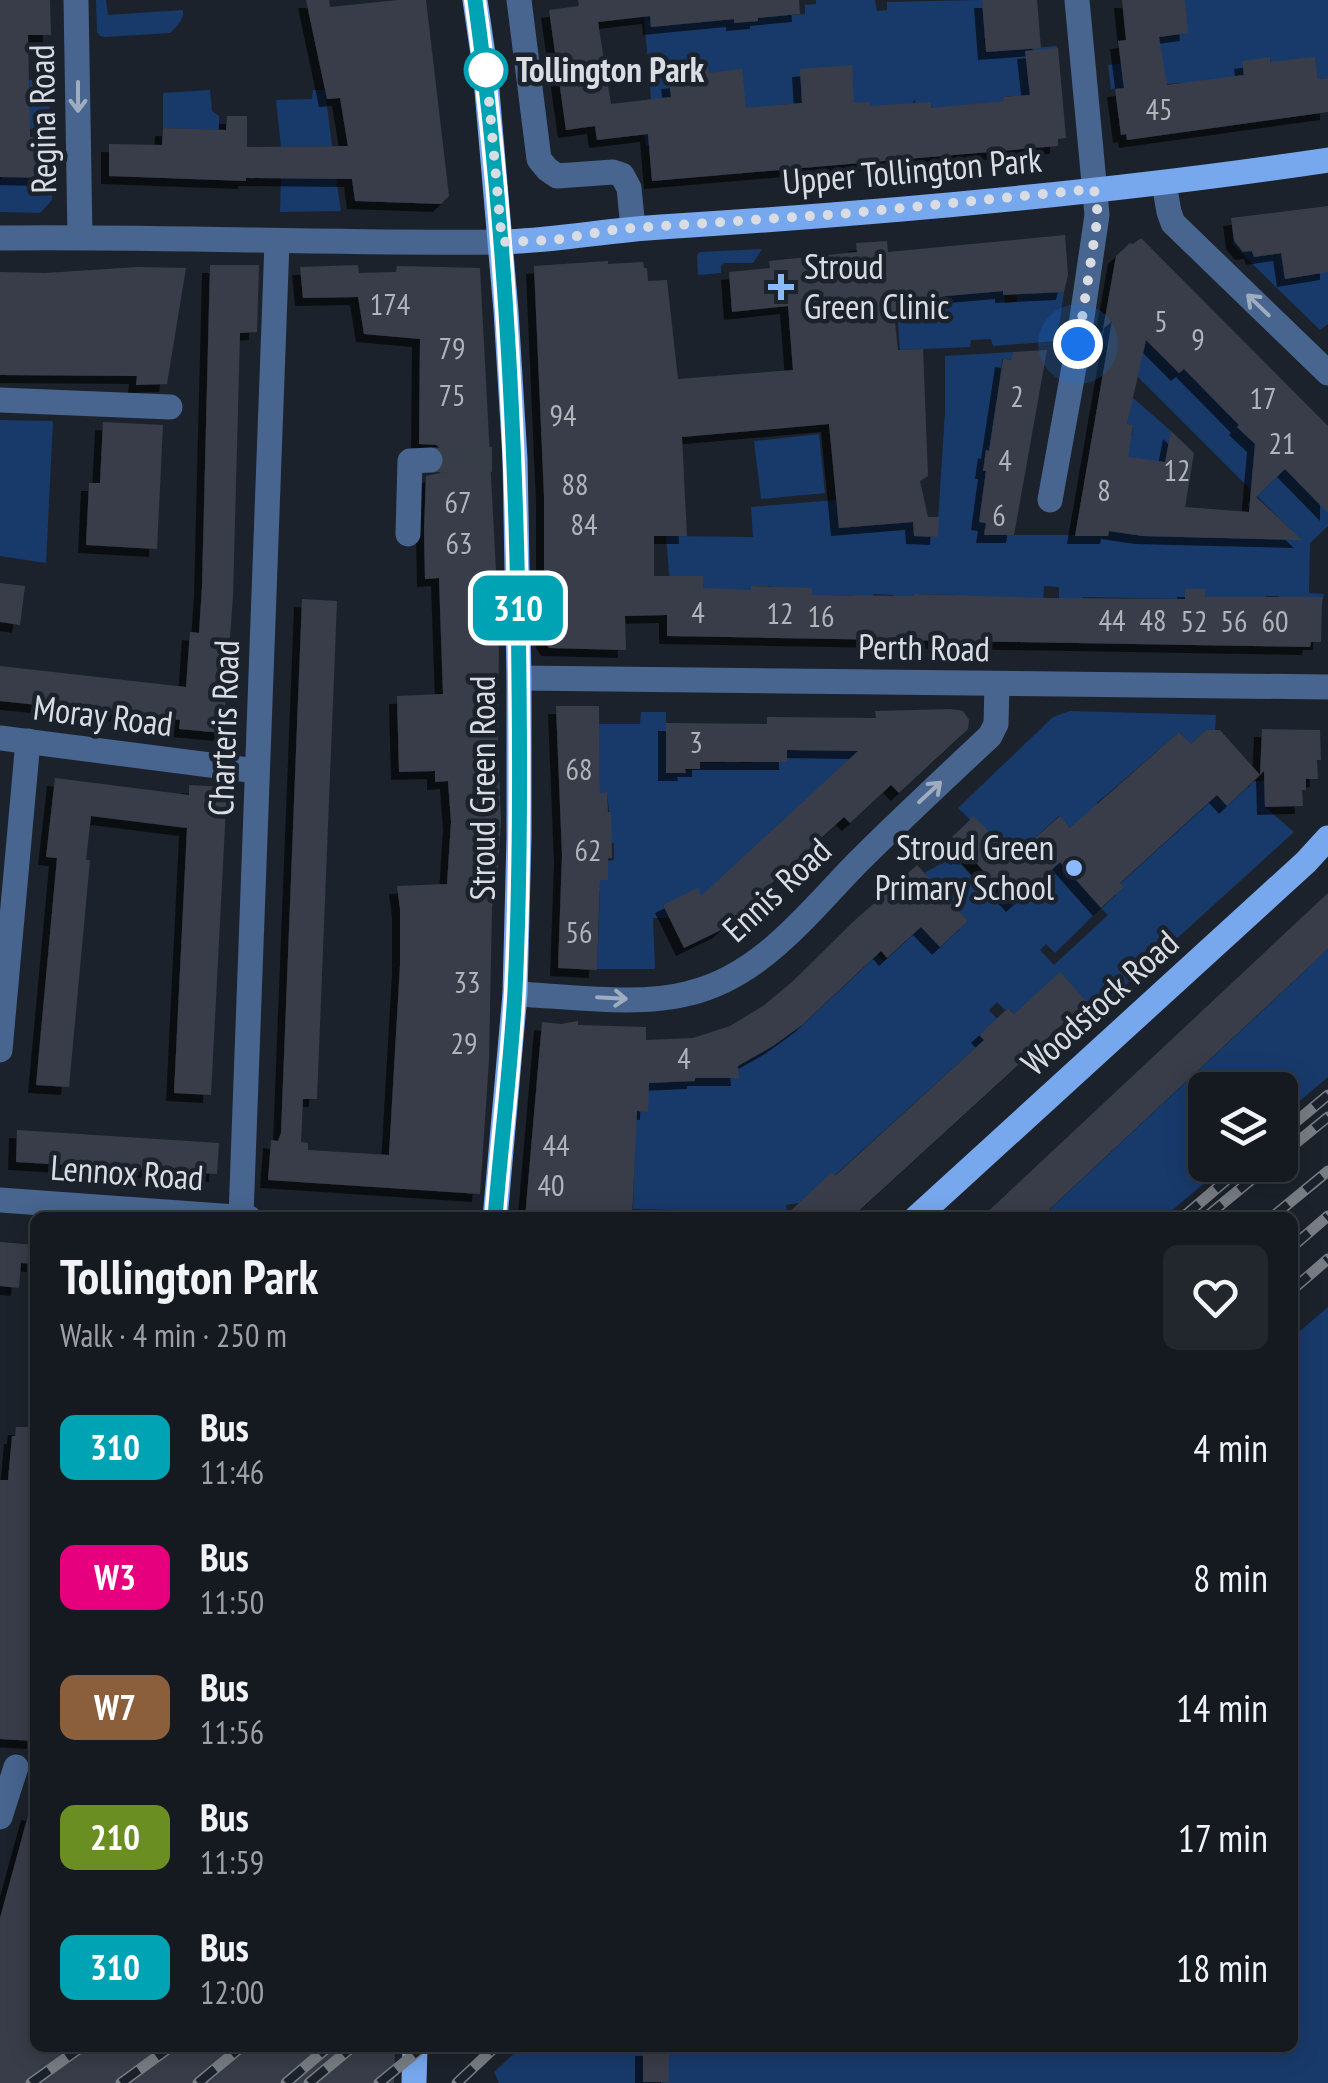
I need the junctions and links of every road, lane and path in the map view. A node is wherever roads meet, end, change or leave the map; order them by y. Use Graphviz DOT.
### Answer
graph roads {
  1 [pos="76,0"];
  2 [pos="475,0"];
  3 [pos="519,0"];
  4 [pos="1077,0"];
  5 [pos="1328,160"];
  6 [pos="1164,183"];
  7 [pos="1094,189"];
  8 [pos="633,228"];
  9 [pos="80,237"];
  10 [pos="0,238"];
  11 [pos="276,242"];
  12 [pos="502,242"];
  13 [pos="1328,374"];
  14 [pos="0,400"];
  15 [pos="170,407"];
  16 [pos="430,460"];
  17 [pos="1050,500"];
  18 [pos="408,534"];
  19 [pos="519,678"];
  20 [pos="997,684"];
  21 [pos="1328,687"];
  22 [pos="0,738"];
  23 [pos="28,741"];
  24 [pos="257,771"];
  25 [pos="1328,838"];
  26 [pos="515,994"];
  27 [pos="0,1050"];
  28 [pos="0,1200"];
  29 [pos="109,1212"];
  30 [pos="245,1212"];
  31 [pos="496,1212"];
  32 [pos="923,1212"];
  33 [pos="17,1766"];
  34 [pos="0,1817"];
  35 [pos="415,2052"];
  36 [pos="414,2083"];
  1 -- 9 [label="street, Regina Road, one-way"];
  2 -- 12 [label="main road, Stroud Green Road"];
  3 -- 8 [label="street"];
  4 -- 7 [label="street"];
  5 -- 6 [label="main road, Upper Tollington Park"];
  6 -- 7 [label="main road, Upper Tollington Park"];
  13 -- 6 [label="street, one-way"];
  7 -- 8 [label="main road, Upper Tollington Park"];
  7 -- 17 [label="street"];
  8 -- 12 [label="main road, Upper Tollington Park"];
  9 -- 10 [label="street"];
  9 -- 11 [label="street"];
  11 -- 12 [label="street"];
  11 -- 24 [label="street, Charteris Road"];
  12 -- 19 [label="main road, Stroud Green Road"];
  14 -- 15 [label="street"];
  16 -- 18 [label="street"];
  19 -- 20 [label="street, Perth Road"];
  19 -- 26 [label="main road, Stroud Green Road"];
  20 -- 21 [label="street, Perth Road"];
  26 -- 20 [label="street, Ennis Road, one-way"];
  22 -- 23 [label="street, Moray Road"];
  23 -- 24 [label="street, Moray Road"];
  23 -- 27 [label="street"];
  24 -- 30 [label="street, Charteris Road"];
  25 -- 32 [label="main road, Woodstock Road"];
  26 -- 31 [label="main road, Stroud Green Road"];
  28 -- 29 [label="street, Lennox Road"];
  33 -- 34 [label="street"];
  35 -- 36 [label="main road"];
}
